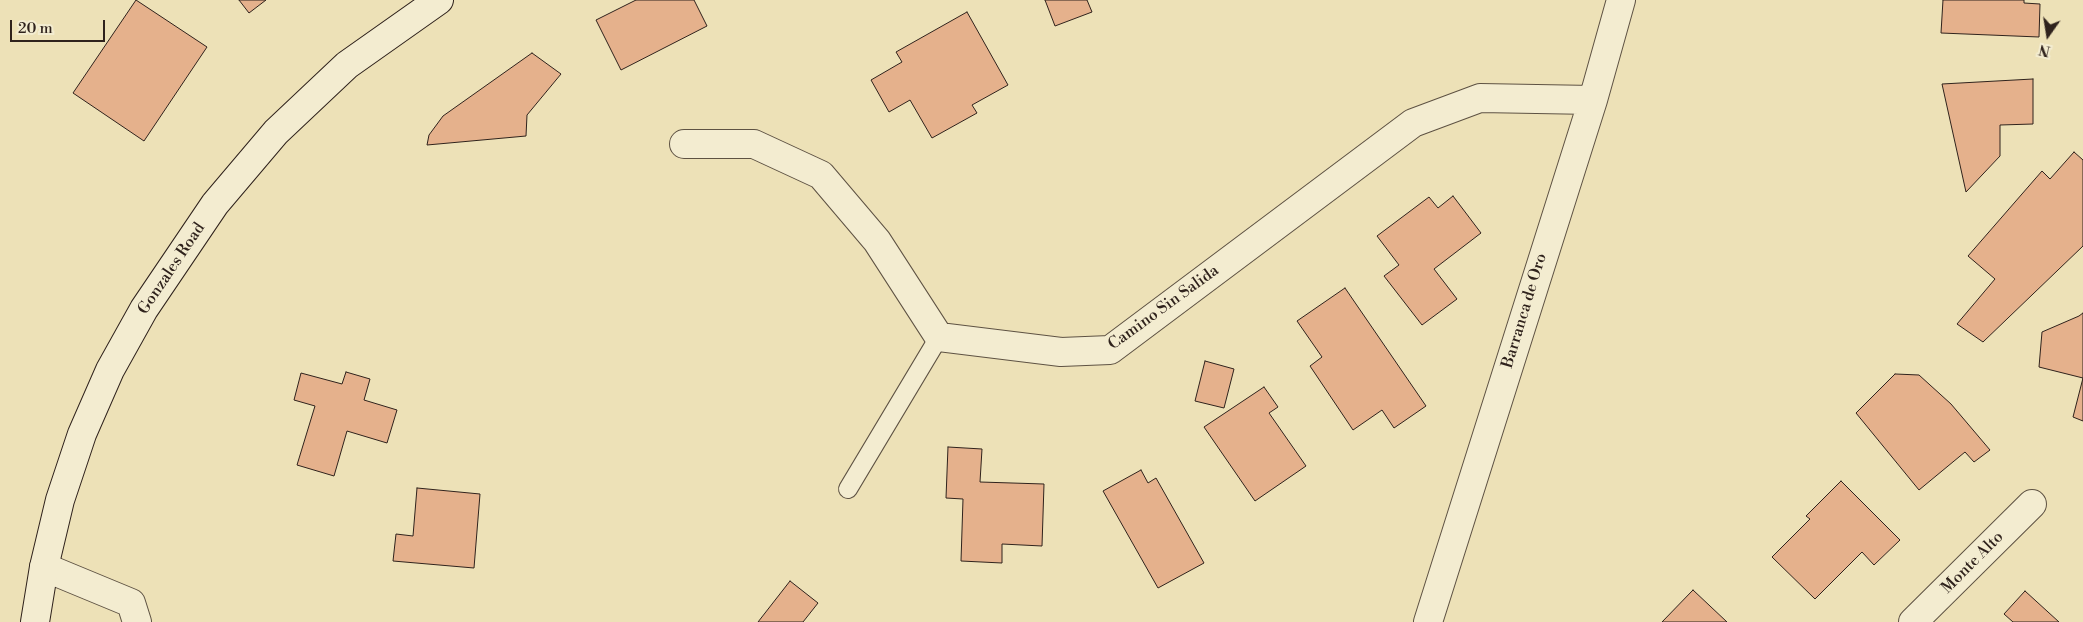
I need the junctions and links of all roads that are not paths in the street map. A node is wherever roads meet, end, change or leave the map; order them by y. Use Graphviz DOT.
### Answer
graph roads {
  1 [pos="439,0"];
  2 [pos="1621,0"];
  3 [pos="1593,100"];
  4 [pos="684,144"];
  5 [pos="939,337"];
  6 [pos="848,489"];
  7 [pos="2032,504"];
  8 [pos="44,567"];
  9 [pos="35,622"];
  10 [pos="137,622"];
  11 [pos="1428,622"];
  12 [pos="1913,622"];
  1 -- 8 [label="street, Gonzales Road"];
  2 -- 3 [label="street, Barranca de Oro"];
  3 -- 5 [label="street, Camino Sin Salida"];
  3 -- 11 [label="street, Barranca de Oro"];
  4 -- 5 [label="street"];
  5 -- 6 [label="lane"];
  7 -- 12 [label="street, Monte Alto"];
  8 -- 9 [label="street, Gonzales Road"];
  8 -- 10 [label="street"];
}
